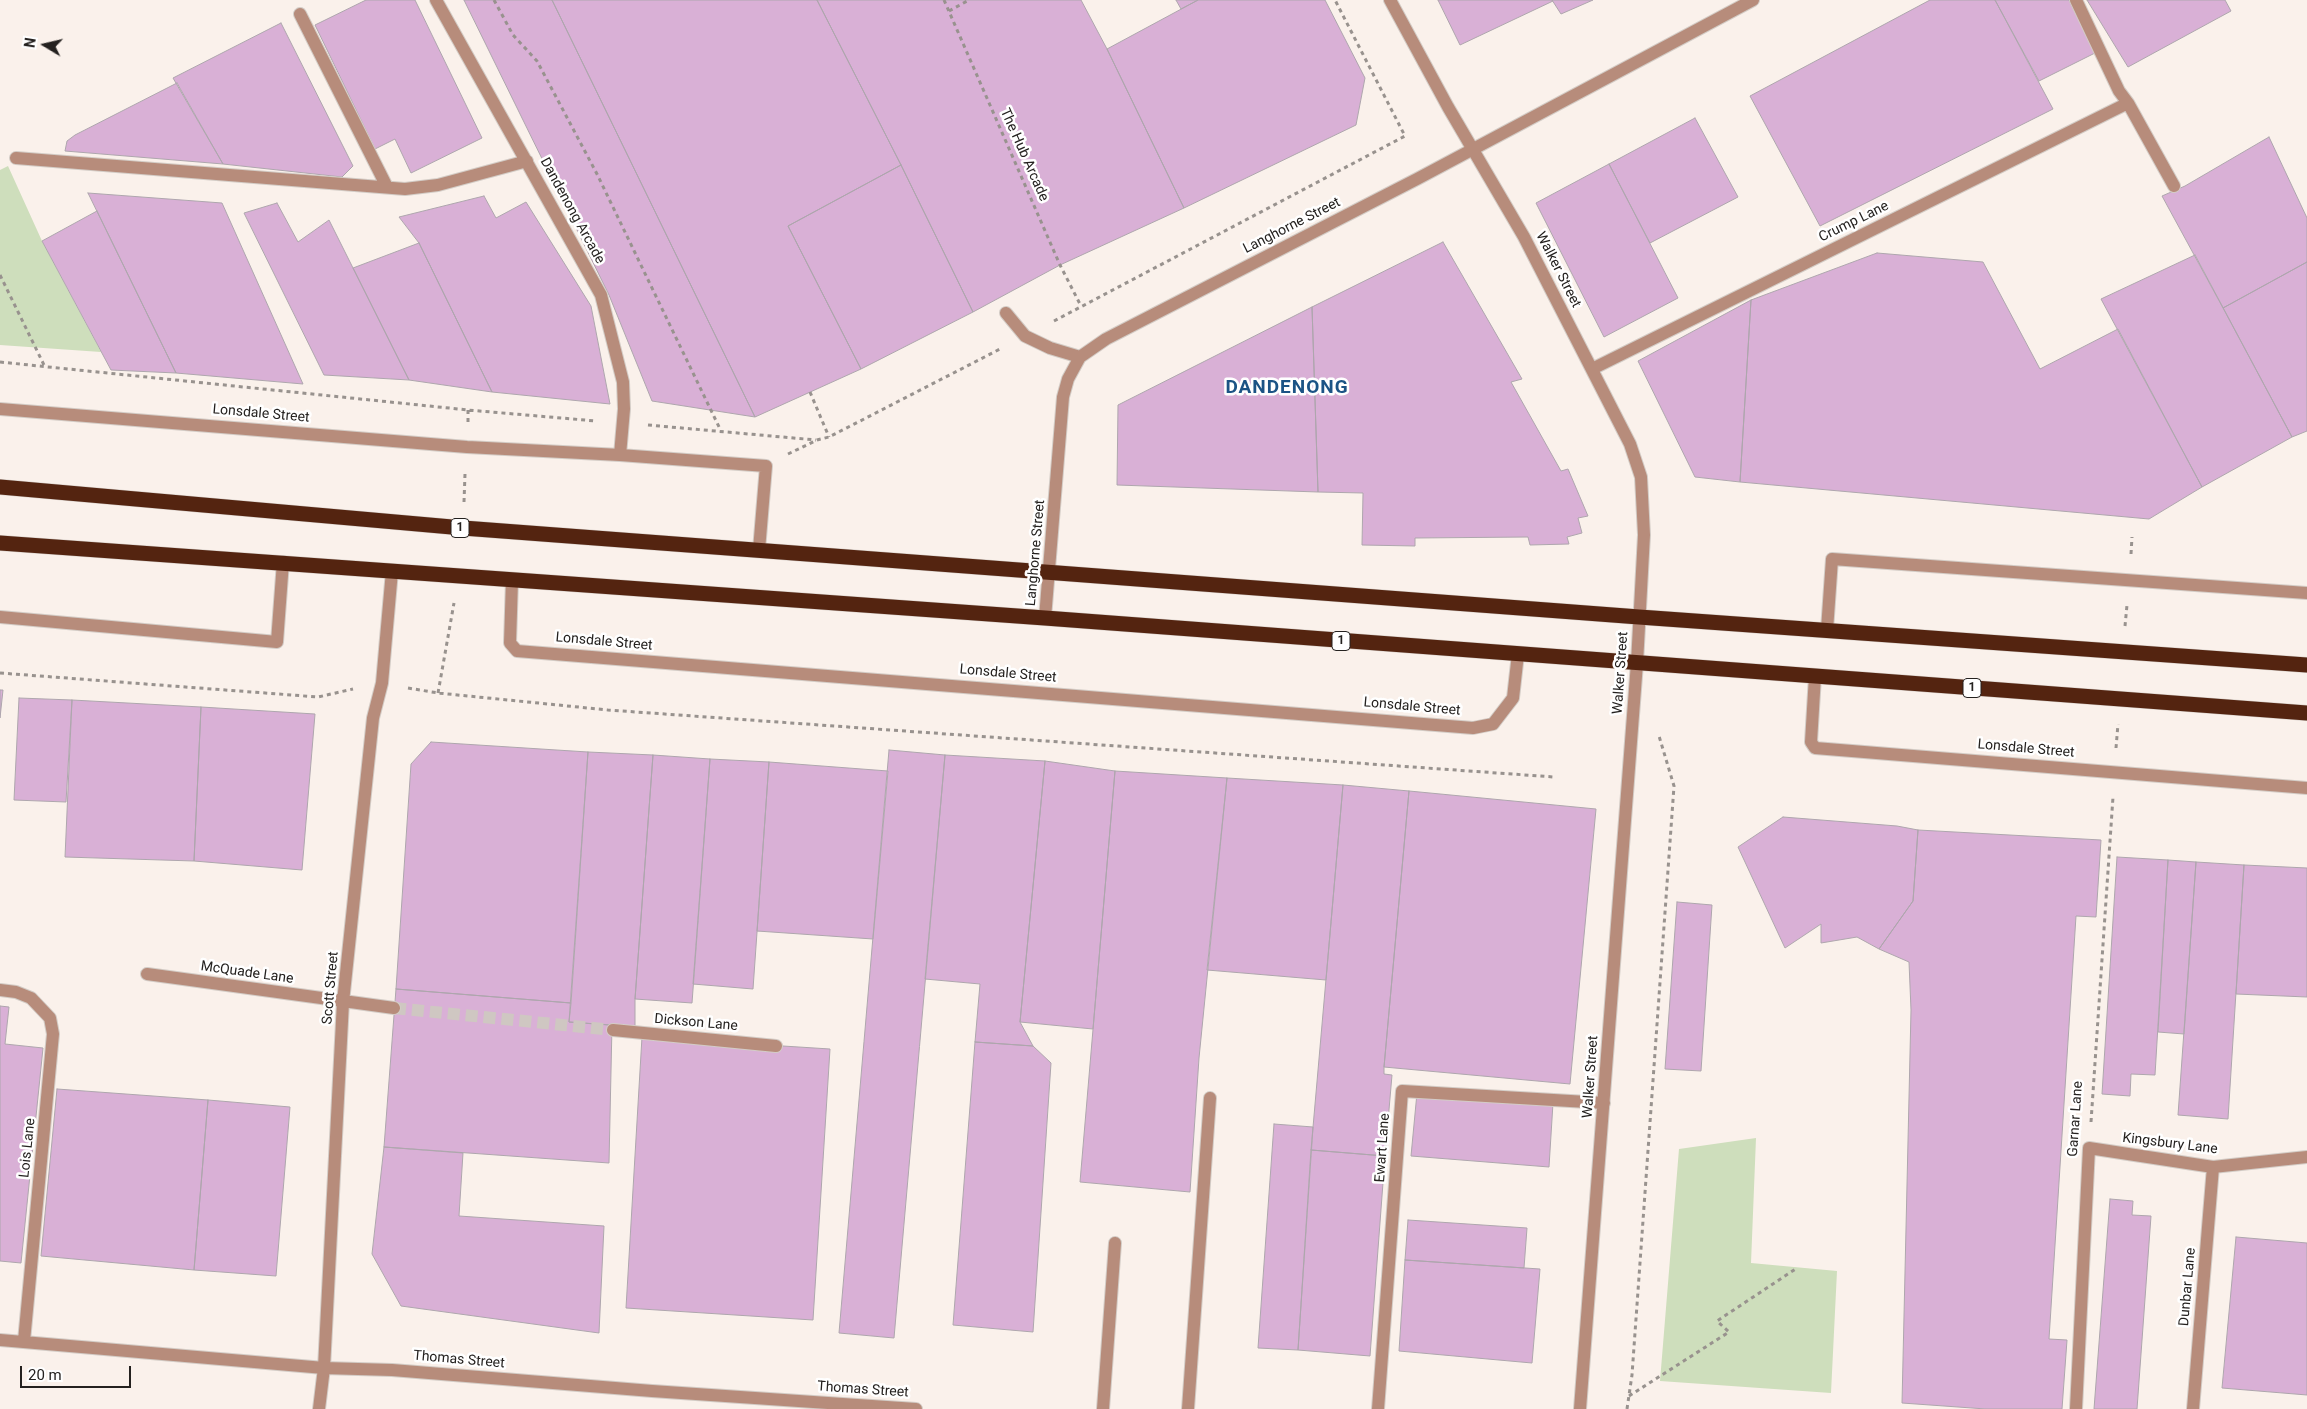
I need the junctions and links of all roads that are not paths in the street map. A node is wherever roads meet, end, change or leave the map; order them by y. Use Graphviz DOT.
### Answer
graph roads {
  1 [pos="436,0"];
  2 [pos="1390,0"];
  3 [pos="1753,0"];
  4 [pos="2076,0"];
  5 [pos="300,14"];
  6 [pos="2128,102"];
  7 [pos="1472,150"];
  8 [pos="16,158"];
  9 [pos="527,161"];
  10 [pos="2174,186"];
  11 [pos="386,187"];
  12 [pos="1006,313"];
  13 [pos="1080,357"];
  14 [pos="1592,369"];
  15 [pos="0,409"];
  16 [pos="620,455"];
  17 [pos="0,487"];
  18 [pos="0,543"];
  19 [pos="759,550"];
  20 [pos="283,562"];
  21 [pos="392,571"];
  22 [pos="1050,572"];
  23 [pos="512,580"];
  24 [pos="2307,593"];
  25 [pos="0,617"];
  26 [pos="1639,617"];
  27 [pos="1045,618"];
  28 [pos="1827,630"];
  29 [pos="1518,654"];
  30 [pos="1637,663"];
  31 [pos="2307,664"];
  32 [pos="1815,676"];
  33 [pos="2307,713"];
  34 [pos="2307,788"];
  35 [pos="147,974"];
  36 [pos="0,990"];
  37 [pos="344,1002"];
  38 [pos="394,1008"];
  39 [pos="613,1030"];
  40 [pos="776,1046"];
  41 [pos="1210,1098"];
  42 [pos="1604,1103"];
  43 [pos="2089,1148"];
  44 [pos="2307,1157"];
  45 [pos="2213,1167"];
  46 [pos="1115,1243"];
  47 [pos="0,1340"];
  48 [pos="24,1341"];
  49 [pos="324,1368"];
  50 [pos="319,1409"];
  51 [pos="916,1409"];
  52 [pos="1103,1409"];
  53 [pos="1188,1409"];
  54 [pos="1378,1409"];
  55 [pos="1580,1409"];
  56 [pos="2076,1409"];
  57 [pos="2193,1409"];
  1 -- 9 [label="street, Dandenong Arcade"];
  2 -- 7 [label="street, Walker Street"];
  3 -- 7 [label="street, Langhorne Street"];
  4 -- 6 [label="street"];
  5 -- 11 [label="street"];
  6 -- 10 [label="street"];
  6 -- 14 [label="street, Crump Lane"];
  7 -- 13 [label="street, Langhorne Street"];
  7 -- 14 [label="street, Walker Street"];
  8 -- 11 [label="street"];
  9 -- 11 [label="street"];
  9 -- 16 [label="street, Dandenong Arcade"];
  12 -- 13 [label="street"];
  13 -- 22 [label="street, Langhorne Street"];
  14 -- 26 [label="street, Walker Street"];
  15 -- 16 [label="street, Lonsdale Street"];
  16 -- 19 [label="street, Lonsdale Street"];
  17 -- 19 [label="highway, 1"];
  18 -- 20 [label="highway, 1"];
  19 -- 22 [label="highway, 1"];
  20 -- 21 [label="highway, 1"];
  20 -- 25 [label="street"];
  21 -- 23 [label="highway, 1"];
  21 -- 37 [label="street, Scott Street"];
  22 -- 26 [label="highway, 1"];
  22 -- 27 [label="street, Langhorne Street"];
  23 -- 27 [label="highway, 1"];
  23 -- 29 [label="street, Lonsdale Street"];
  24 -- 28 [label="street"];
  26 -- 28 [label="highway, 1"];
  26 -- 30 [label="street, Walker Street"];
  27 -- 29 [label="highway, 1"];
  28 -- 31 [label="highway, 1"];
  29 -- 30 [label="highway, 1"];
  30 -- 32 [label="highway, 1"];
  30 -- 42 [label="street, Walker Street"];
  32 -- 33 [label="highway, 1"];
  32 -- 34 [label="street, Lonsdale Street"];
  35 -- 37 [label="street, McQuade Lane"];
  36 -- 48 [label="street, Lois Lane"];
  37 -- 38 [label="street"];
  37 -- 49 [label="street, Scott Street"];
  39 -- 40 [label="street, Dickson Lane"];
  41 -- 53 [label="street"];
  42 -- 54 [label="street, Ewart Lane"];
  42 -- 55 [label="street, Walker Street"];
  43 -- 45 [label="street, Kingsbury Lane"];
  43 -- 56 [label="street, Garnar Lane"];
  44 -- 45 [label="street, Kingsbury Lane"];
  45 -- 57 [label="street, Dunbar Lane"];
  46 -- 52 [label="street"];
  47 -- 48 [label="street, Thomas Street"];
  48 -- 49 [label="street, Thomas Street"];
  49 -- 50 [label="street, Scott Street"];
  49 -- 51 [label="street, Thomas Street"];
}
